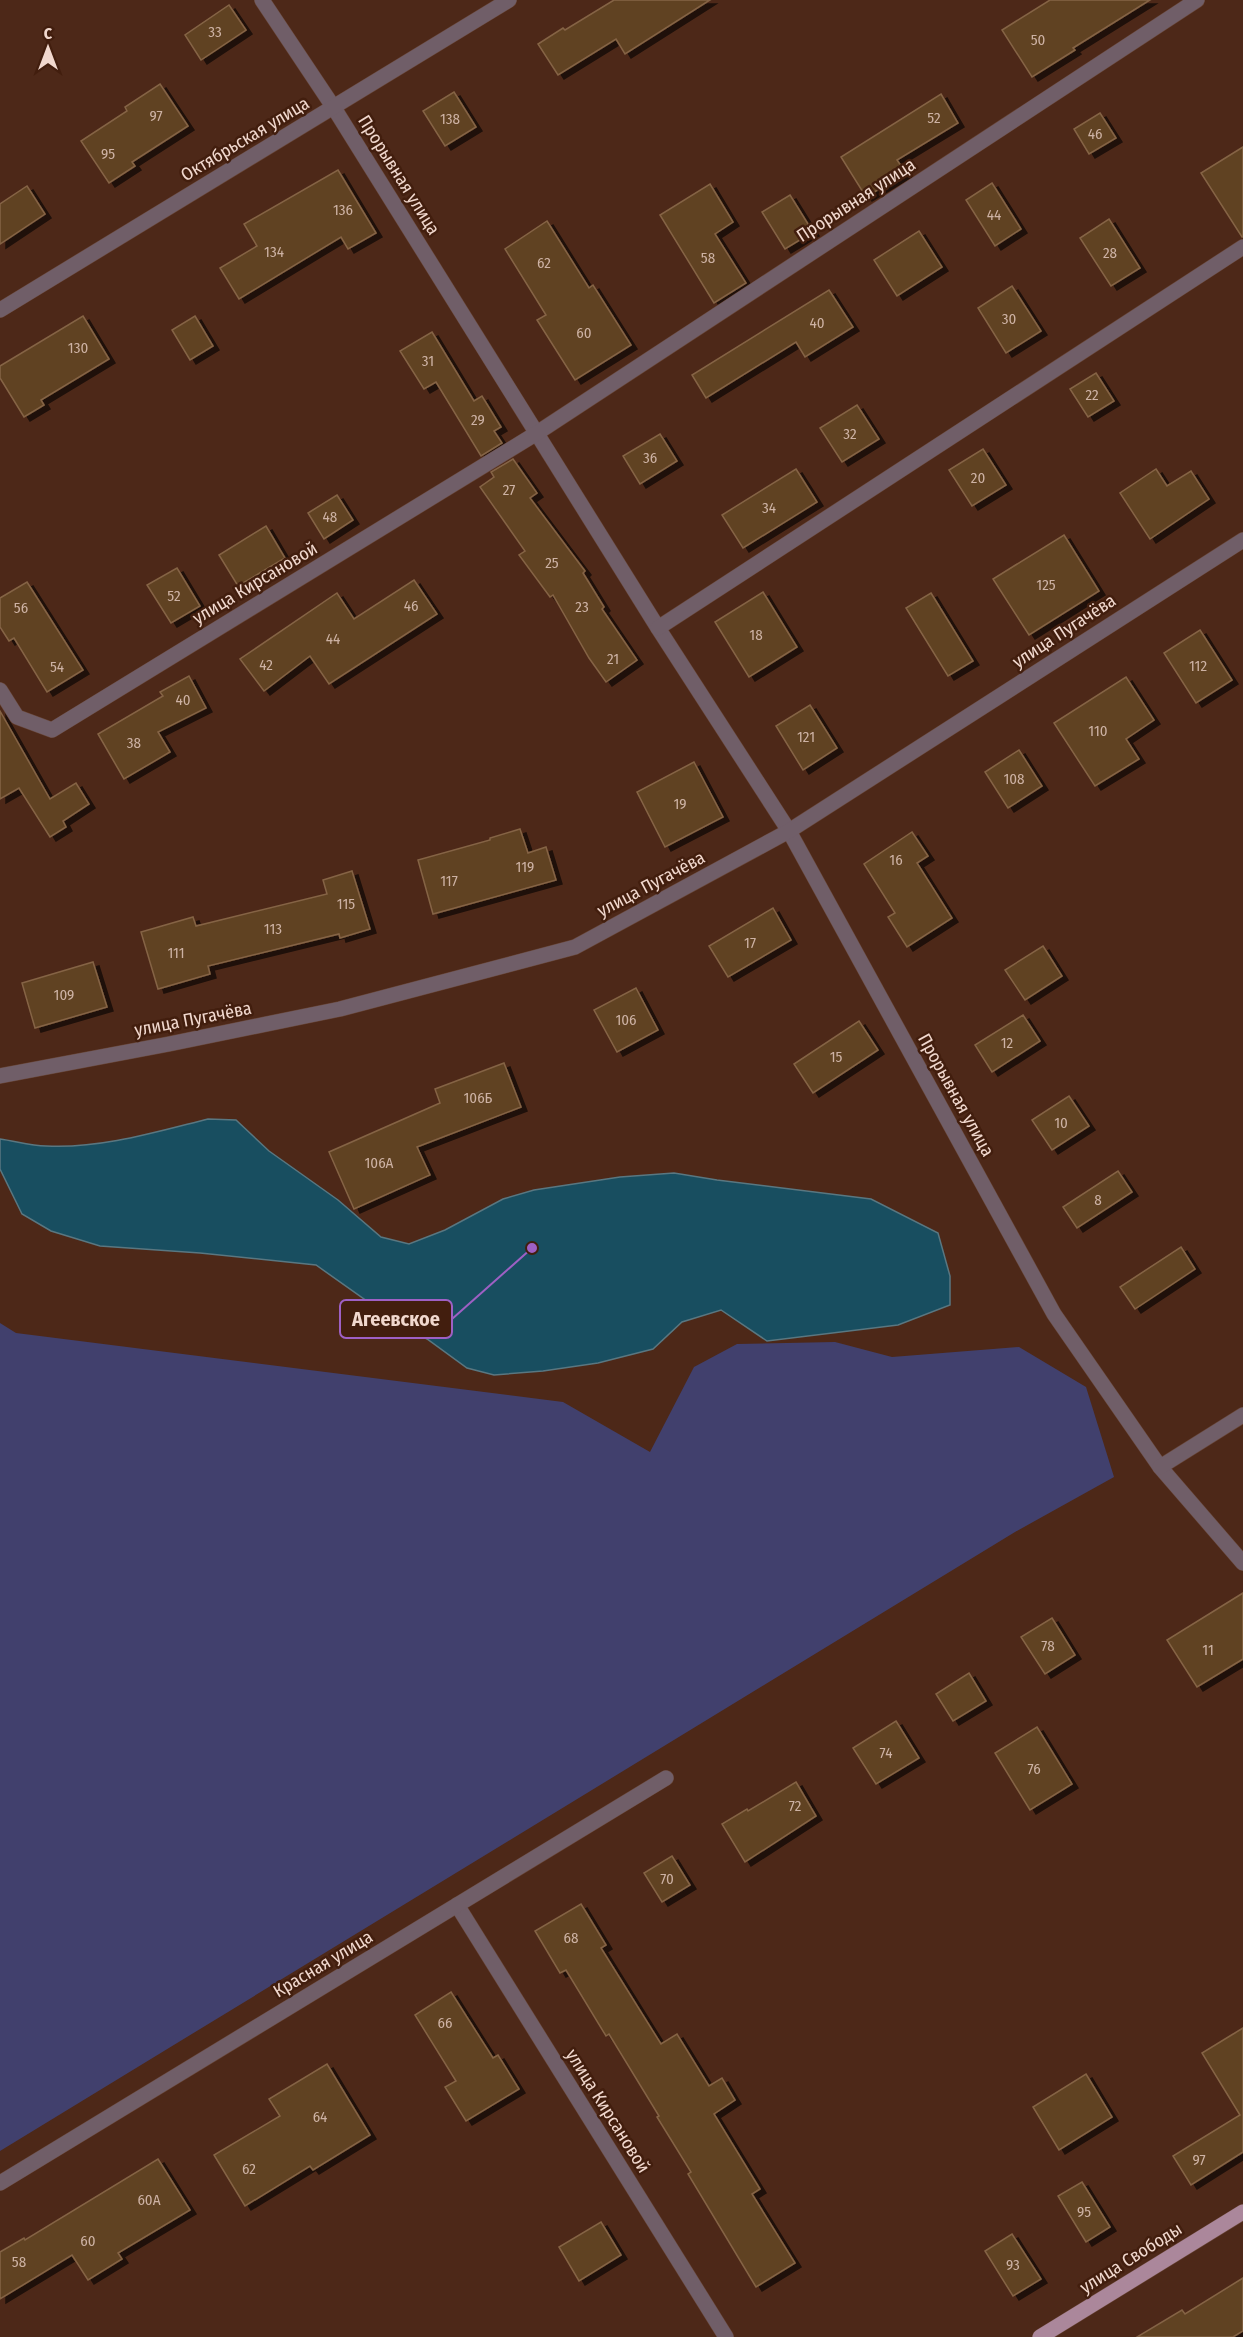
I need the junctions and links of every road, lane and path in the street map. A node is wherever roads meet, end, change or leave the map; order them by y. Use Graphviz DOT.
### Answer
graph roads {
  1 [pos="262,0"];
  2 [pos="509,0"];
  3 [pos="1197,0"];
  4 [pos="334,108"];
  5 [pos="1243,247"];
  6 [pos="0,310"];
  7 [pos="537,433"];
  8 [pos="1243,540"];
  9 [pos="658,628"];
  10 [pos="0,690"];
  11 [pos="789,831"];
  12 [pos="0,1076"];
  13 [pos="1243,1415"];
  14 [pos="1160,1467"];
  15 [pos="1243,1563"];
  16 [pos="666,1778"];
  17 [pos="457,1905"];
  18 [pos="0,2182"];
  19 [pos="1243,2212"];
  20 [pos="726,2337"];
  21 [pos="1040,2337"];
  1 -- 4 [label="street, Прорывная улица"];
  2 -- 4 [label="street, Октябрьская улица"];
  3 -- 7 [label="street, Прорывная улица"];
  4 -- 6 [label="street, Октябрьская улица"];
  4 -- 7 [label="street, Прорывная улица"];
  5 -- 9 [label="street"];
  7 -- 9 [label="street, Прорывная улица"];
  7 -- 10 [label="street, улица Кирсановой"];
  8 -- 11 [label="street, улица Пугачёва"];
  9 -- 11 [label="street, Прорывная улица"];
  11 -- 12 [label="street, улица Пугачёва"];
  11 -- 14 [label="street, Прорывная улица"];
  13 -- 14 [label="street"];
  14 -- 15 [label="street, Прорывная улица"];
  16 -- 17 [label="street, Красная улица"];
  17 -- 18 [label="street, Красная улица"];
  17 -- 20 [label="street, улица Кирсановой"];
  19 -- 21 [label="main road, улица Свободы"];
}
